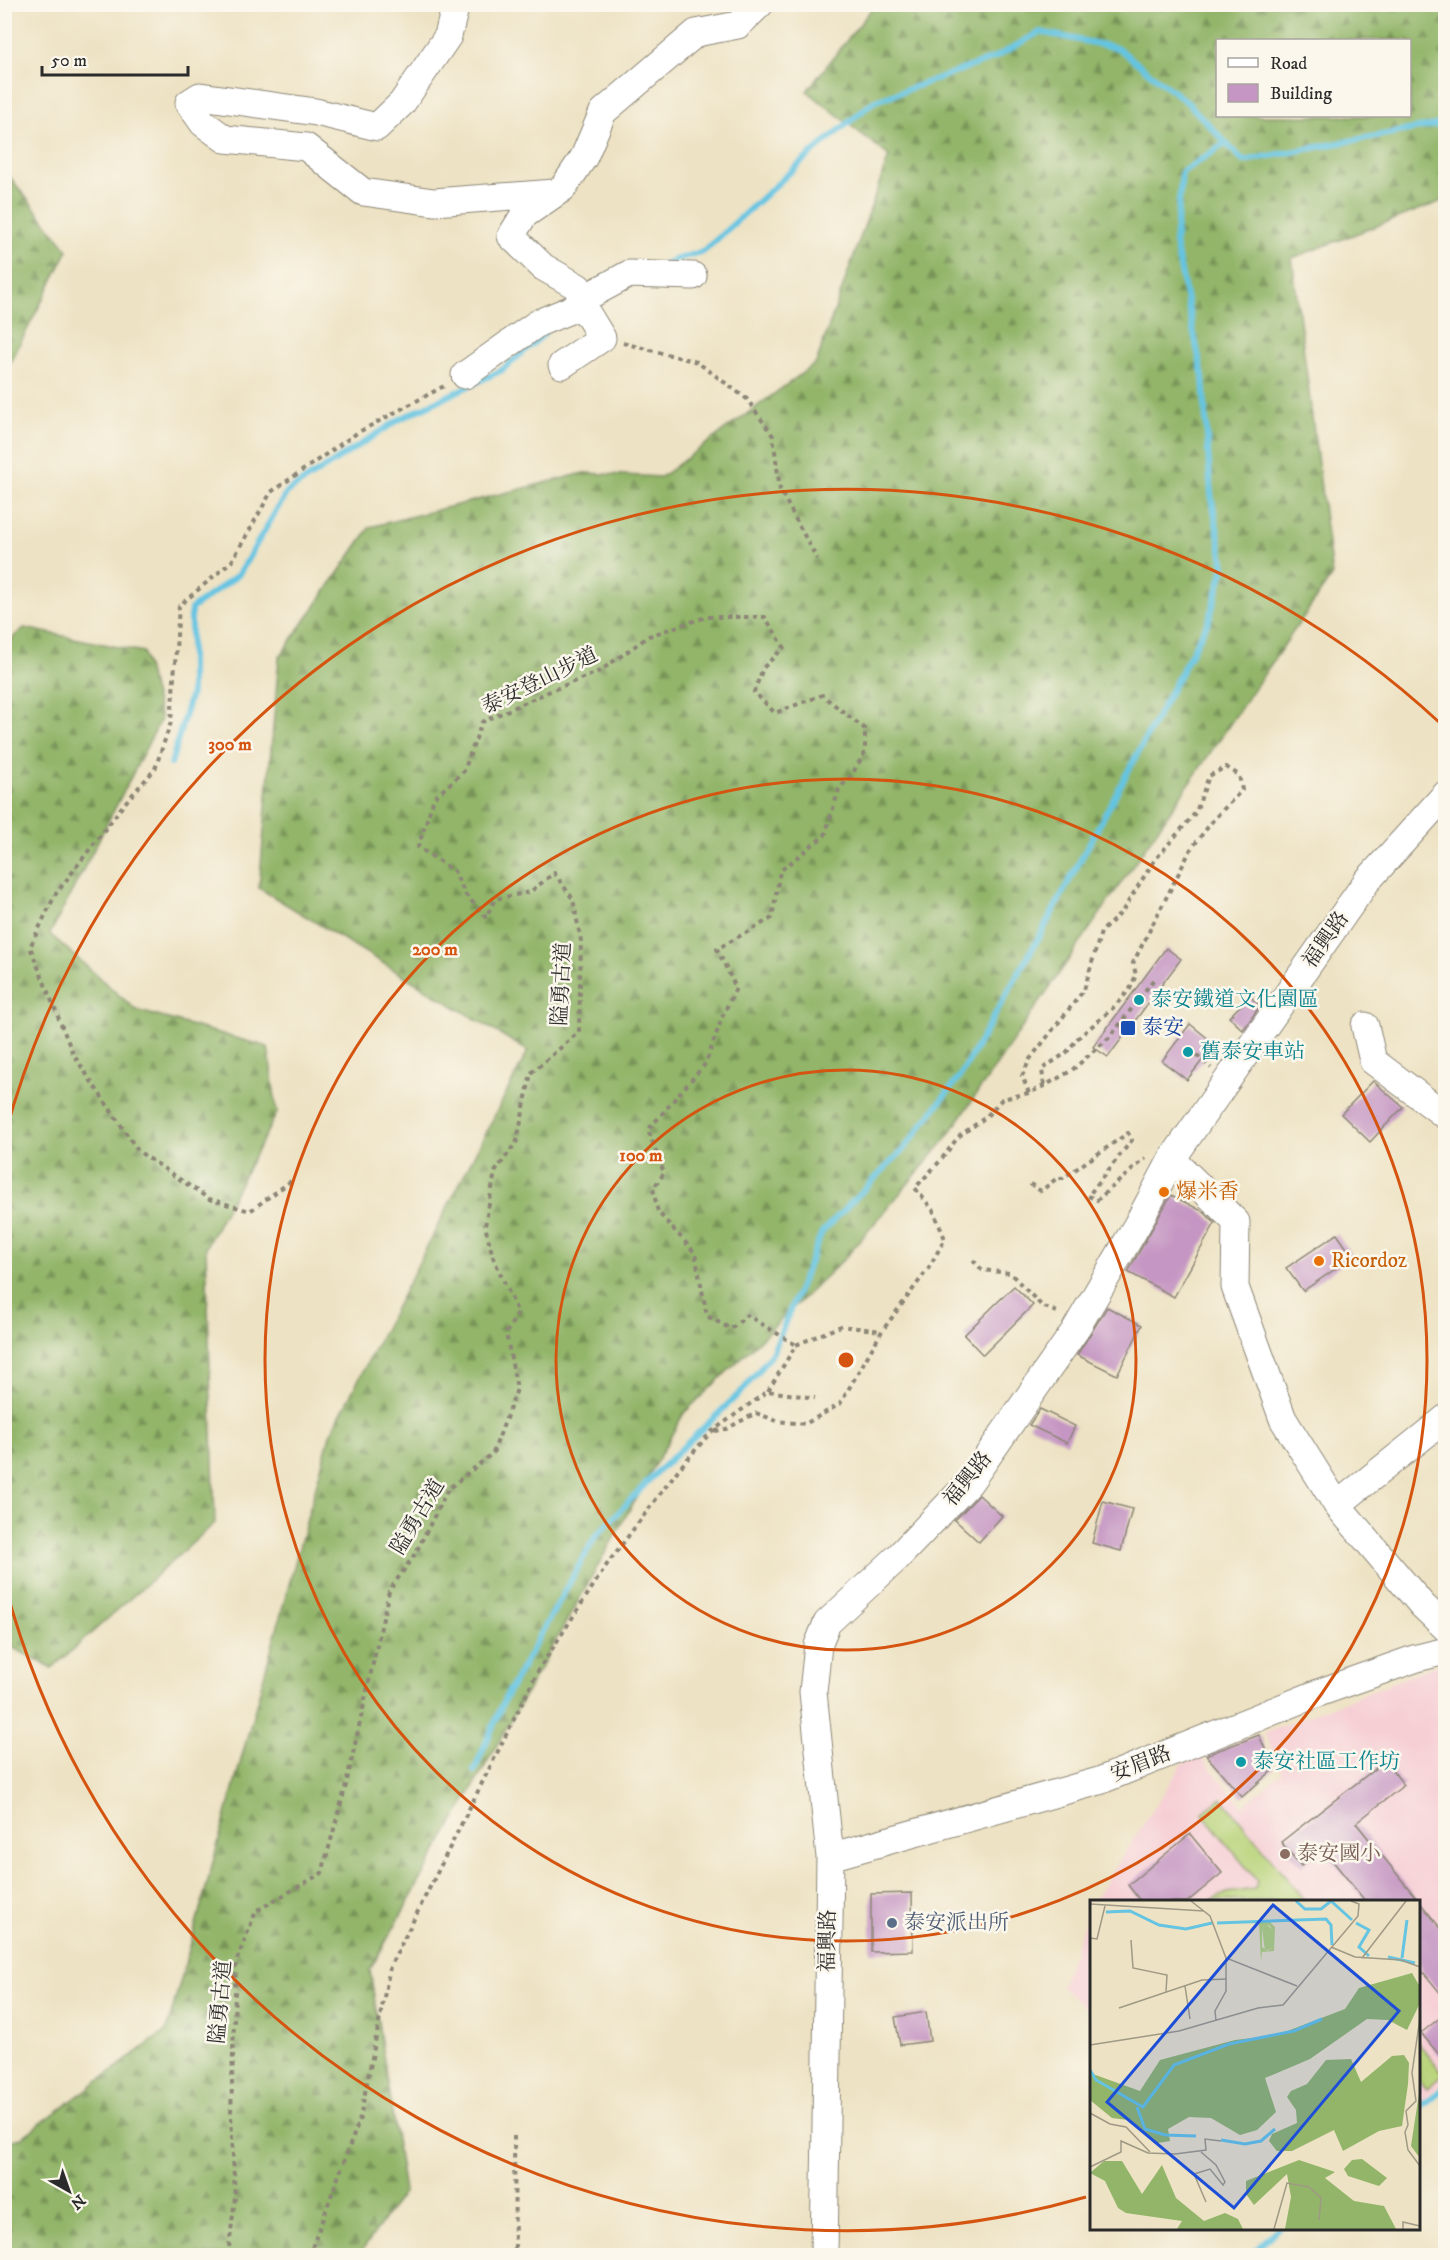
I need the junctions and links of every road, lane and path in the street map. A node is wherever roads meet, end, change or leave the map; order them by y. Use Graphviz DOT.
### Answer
graph roads {
  1 [pos="456,4"];
  2 [pos="760,4"];
  3 [pos="555,193"];
  4 [pos="693,276"];
  5 [pos="581,302"];
  6 [pos="602,338"];
  7 [pos="562,365"];
  8 [pos="465,375"];
  9 [pos="817,560"];
  10 [pos="464,771"];
  11 [pos="1446,794"];
  12 [pos="1154,979"];
  13 [pos="1365,1026"];
  14 [pos="1044,1086"];
  15 [pos="1029,1093"];
  16 [pos="1446,1116"];
  17 [pos="1171,1161"];
  18 [pos="291,1181"];
  19 [pos="1030,1184"];
  20 [pos="973,1260"];
  21 [pos="1080,1321"];
  22 [pos="882,1331"];
  23 [pos="796,1345"];
  24 [pos="768,1391"];
  25 [pos="815,1398"];
  26 [pos="1446,1418"];
  27 [pos="711,1432"];
  28 [pos="1336,1505"];
  29 [pos="1446,1628"];
  30 [pos="1446,1650"];
  31 [pos="830,1857"];
  32 [pos="514,2136"];
  33 [pos="228,2256"];
  34 [pos="309,2256"];
  35 [pos="515,2256"];
  36 [pos="824,2256"];
  1 -- 3 [label="street"];
  2 -- 3 [label="street"];
  3 -- 5 [label="street"];
  4 -- 5 [label="street"];
  5 -- 6 [label="street"];
  5 -- 8 [label="street"];
  6 -- 7 [label="street"];
  6 -- 9 [label="path"];
  8 -- 18 [label="path"];
  10 -- 23 [label="path, 泰安登山步道"];
  10 -- 33 [label="path, 隘勇古道"];
  11 -- 17 [label="street, 福興路"];
  12 -- 14 [label="path"];
  13 -- 16 [label="street"];
  14 -- 15 [label="path"];
  14 -- 15 [label="path"];
  15 -- 22 [label="path"];
  17 -- 19 [label="path"];
  17 -- 21 [label="street, 福興路"];
  17 -- 28 [label="street"];
  20 -- 21 [label="path"];
  21 -- 31 [label="street, 福興路"];
  22 -- 23 [label="path"];
  22 -- 27 [label="path"];
  23 -- 24 [label="path"];
  24 -- 25 [label="path"];
  24 -- 27 [label="path"];
  26 -- 28 [label="street"];
  27 -- 34 [label="path"];
  28 -- 29 [label="street"];
  30 -- 31 [label="street, 安眉路"];
  31 -- 36 [label="street, 福興路"];
  32 -- 35 [label="path"];
}
